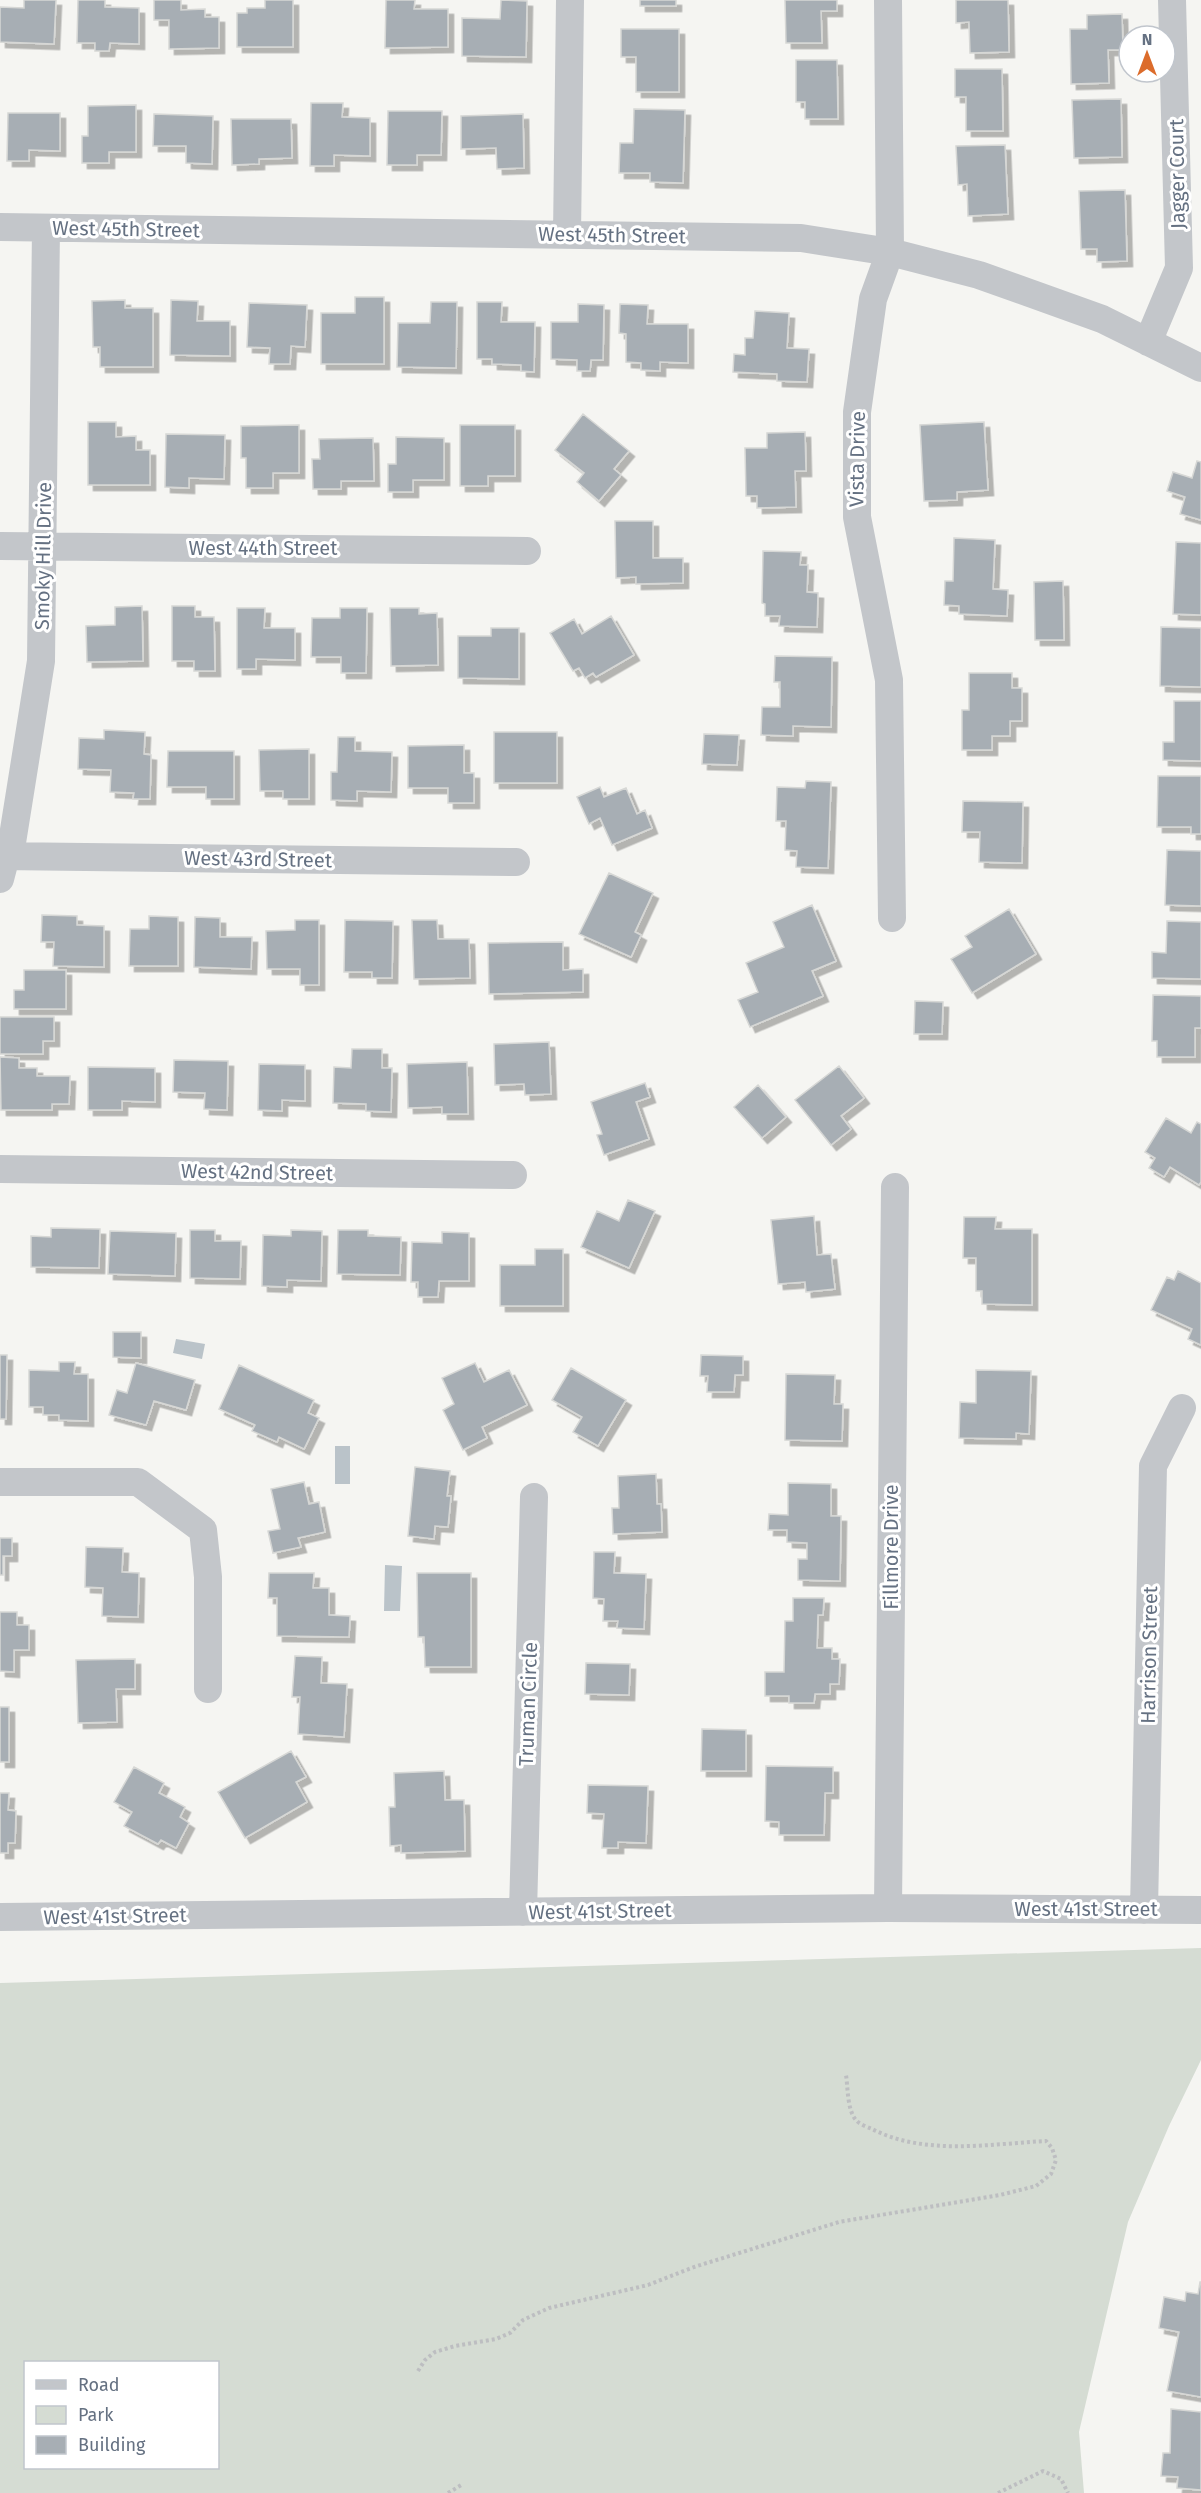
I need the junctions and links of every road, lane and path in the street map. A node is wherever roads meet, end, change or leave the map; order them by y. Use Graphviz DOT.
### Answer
graph roads {
  1 [pos="570,0"];
  2 [pos="888,0"];
  3 [pos="1172,0"];
  4 [pos="0,227"];
  5 [pos="46,228"];
  6 [pos="567,235"];
  7 [pos="890,252"];
  8 [pos="1148,342"];
  9 [pos="1201,369"];
  10 [pos="0,546"];
  11 [pos="44,547"];
  12 [pos="527,551"];
  13 [pos="516,862"];
  14 [pos="2,863"];
  15 [pos="892,918"];
  16 [pos="0,1169"];
  17 [pos="513,1175"];
  18 [pos="895,1187"];
  19 [pos="1182,1408"];
  20 [pos="0,1482"];
  21 [pos="534,1497"];
  22 [pos="208,1689"];
  23 [pos="888,1908"];
  24 [pos="1144,1910"];
  25 [pos="1201,1910"];
  26 [pos="523,1912"];
  27 [pos="0,1917"];
  28 [pos="846,2074"];
  29 [pos="418,2371"];
  30 [pos="464,2484"];
  31 [pos="448,2493"];
  32 [pos="998,2493"];
  33 [pos="1068,2493"];
  1 -- 6 [label="street"];
  2 -- 7 [label="street, Vista Drive"];
  3 -- 8 [label="street, Jagger Court"];
  4 -- 5 [label="street, West 45th Street"];
  5 -- 6 [label="street, West 45th Street"];
  5 -- 11 [label="street, Smoky Hill Drive"];
  6 -- 7 [label="street, West 45th Street"];
  7 -- 8 [label="street, West 45th Street"];
  7 -- 15 [label="street, Vista Drive"];
  8 -- 9 [label="street, West 45th Street"];
  10 -- 11 [label="street, West 44th Street"];
  11 -- 12 [label="street, West 44th Street"];
  11 -- 14 [label="street, Smoky Hill Drive"];
  13 -- 14 [label="street, West 43rd Street"];
  16 -- 17 [label="street, West 42nd Street"];
  18 -- 23 [label="street, Fillmore Drive"];
  19 -- 24 [label="street, Harrison Street"];
  20 -- 22 [label="street"];
  21 -- 26 [label="street, Truman Circle"];
  23 -- 24 [label="street, West 41st Street"];
  23 -- 26 [label="street, West 41st Street"];
  24 -- 25 [label="street, West 41st Street"];
  26 -- 27 [label="street, West 41st Street"];
  28 -- 29 [label="path"];
  30 -- 31 [label="path"];
  32 -- 33 [label="path"];
}
